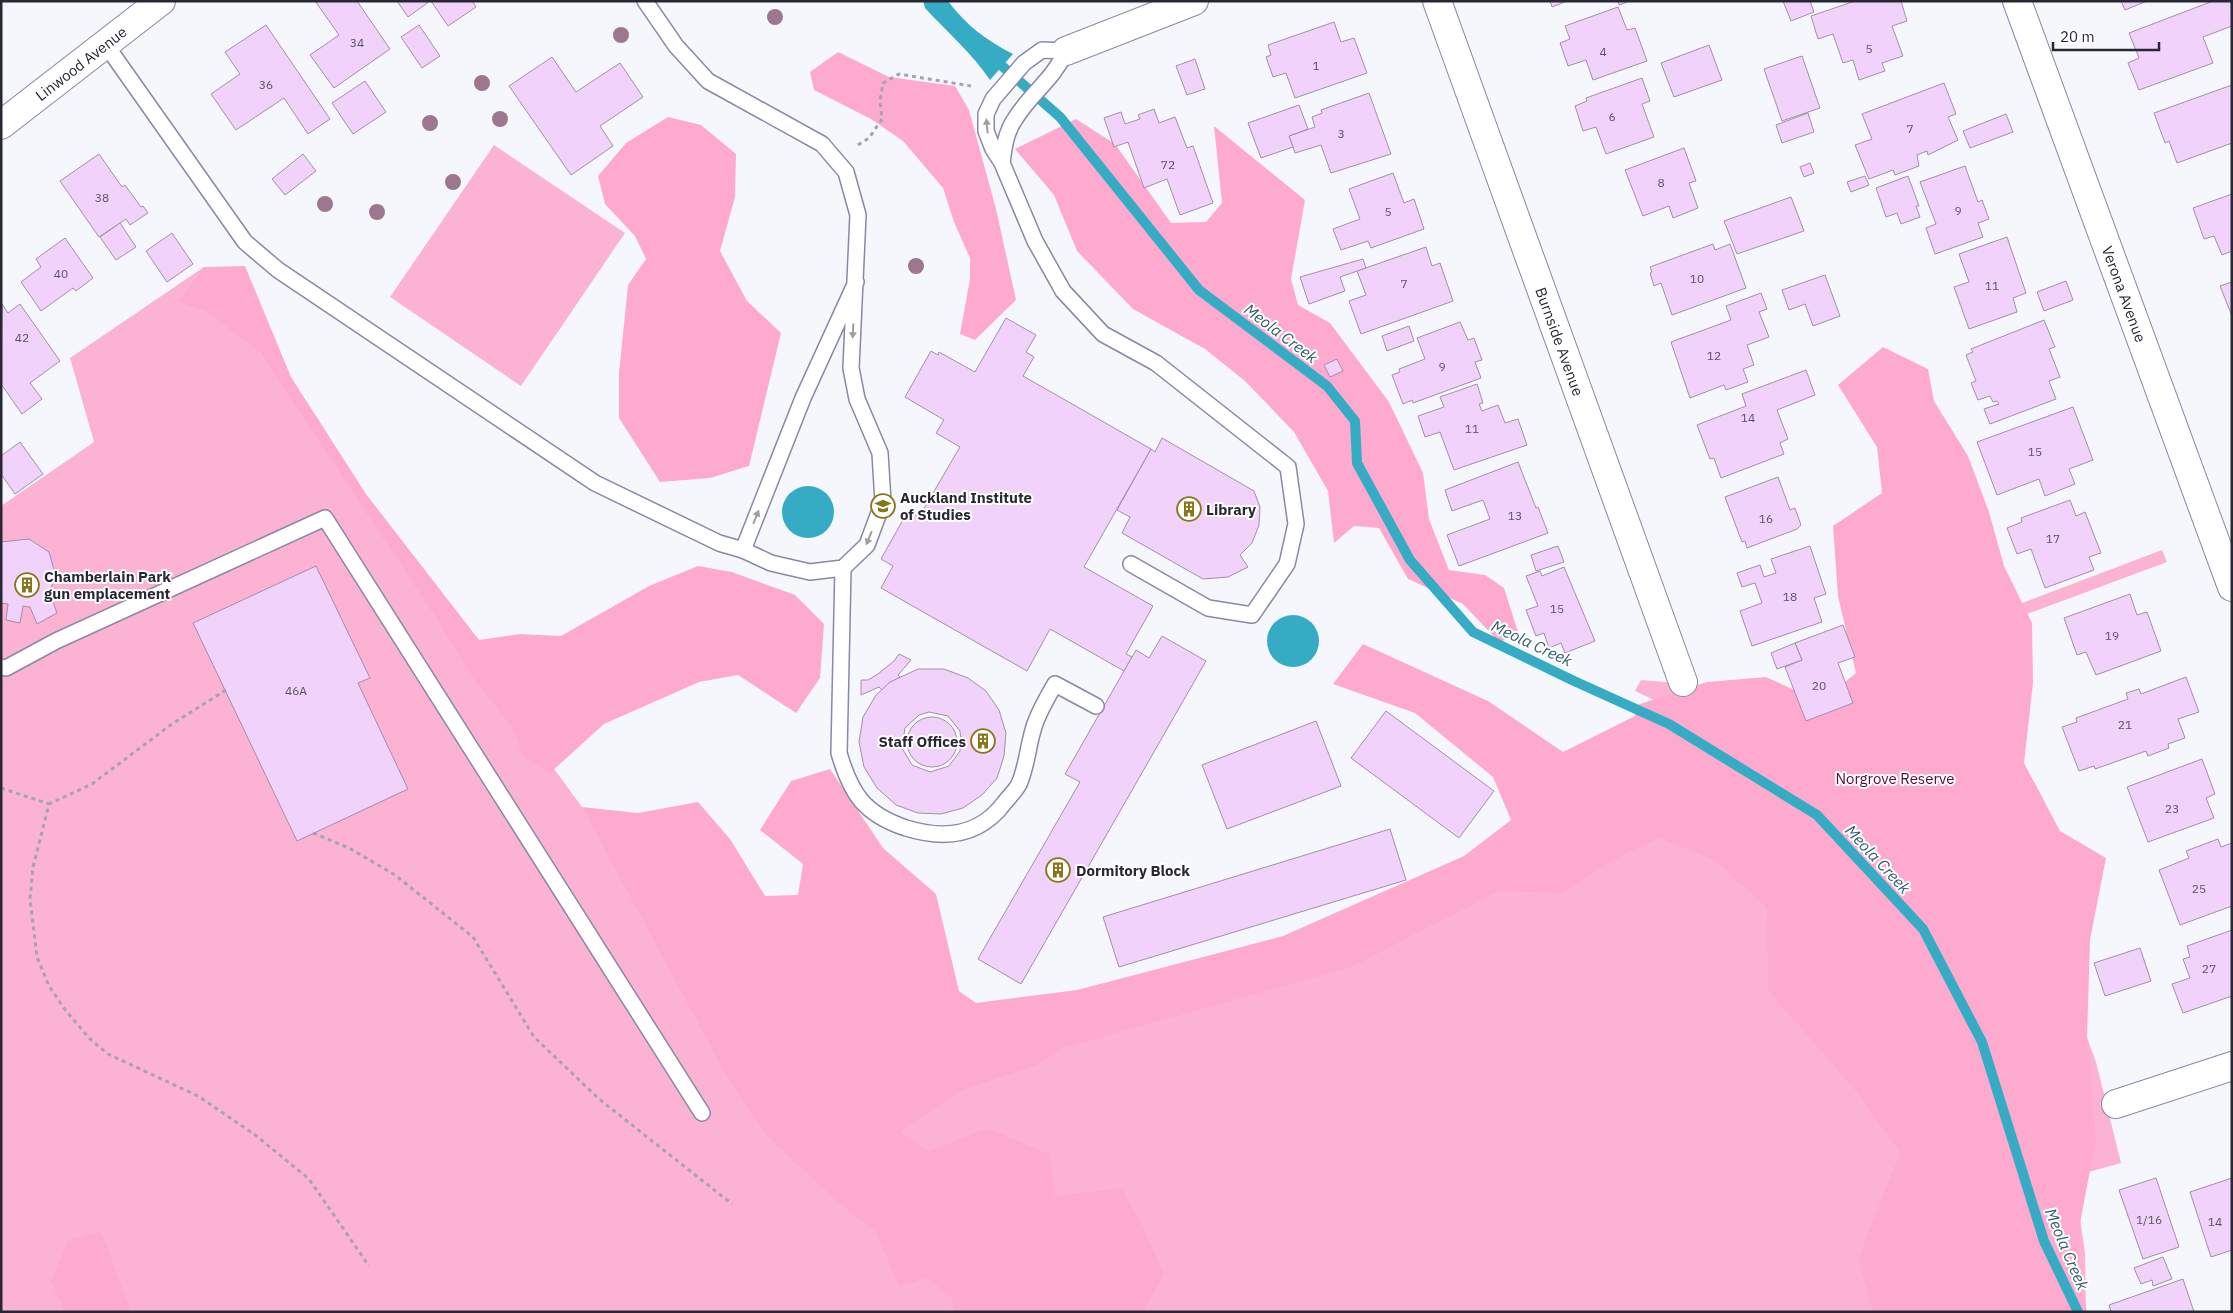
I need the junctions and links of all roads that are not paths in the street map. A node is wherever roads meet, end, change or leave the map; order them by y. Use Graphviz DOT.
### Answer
graph roads {
  1 [pos="161,1"];
  2 [pos="645,1"];
  3 [pos="1194,1"];
  4 [pos="1437,1"];
  5 [pos="2017,1"];
  6 [pos="106,45"];
  7 [pos="1066,51"];
  8 [pos="1,125"];
  9 [pos="1002,163"];
  10 [pos="856,282"];
  11 [pos="743,550"];
  12 [pos="1131,564"];
  13 [pos="843,568"];
  14 [pos="2232,587"];
  15 [pos="1,667"];
  16 [pos="1683,682"];
  17 [pos="1096,706"];
  18 [pos="2232,1066"];
  19 [pos="2116,1104"];
  20 [pos="702,1113"];
  1 -- 6 [label="street, Linwood Avenue"];
  2 -- 10 [label="lane"];
  3 -- 7 [label="street"];
  4 -- 16 [label="street, Burnside Avenue"];
  5 -- 14 [label="street, Verona Avenue"];
  6 -- 8 [label="street, Linwood Avenue"];
  6 -- 11 [label="lane"];
  7 -- 9 [label="lane"];
  9 -- 7 [label="lane, one-way"];
  9 -- 12 [label="lane"];
  11 -- 10 [label="lane, one-way"];
  10 -- 13 [label="lane, one-way"];
  11 -- 13 [label="lane"];
  13 -- 17 [label="lane"];
  15 -- 20 [label="lane"];
  18 -- 19 [label="street"];
}
